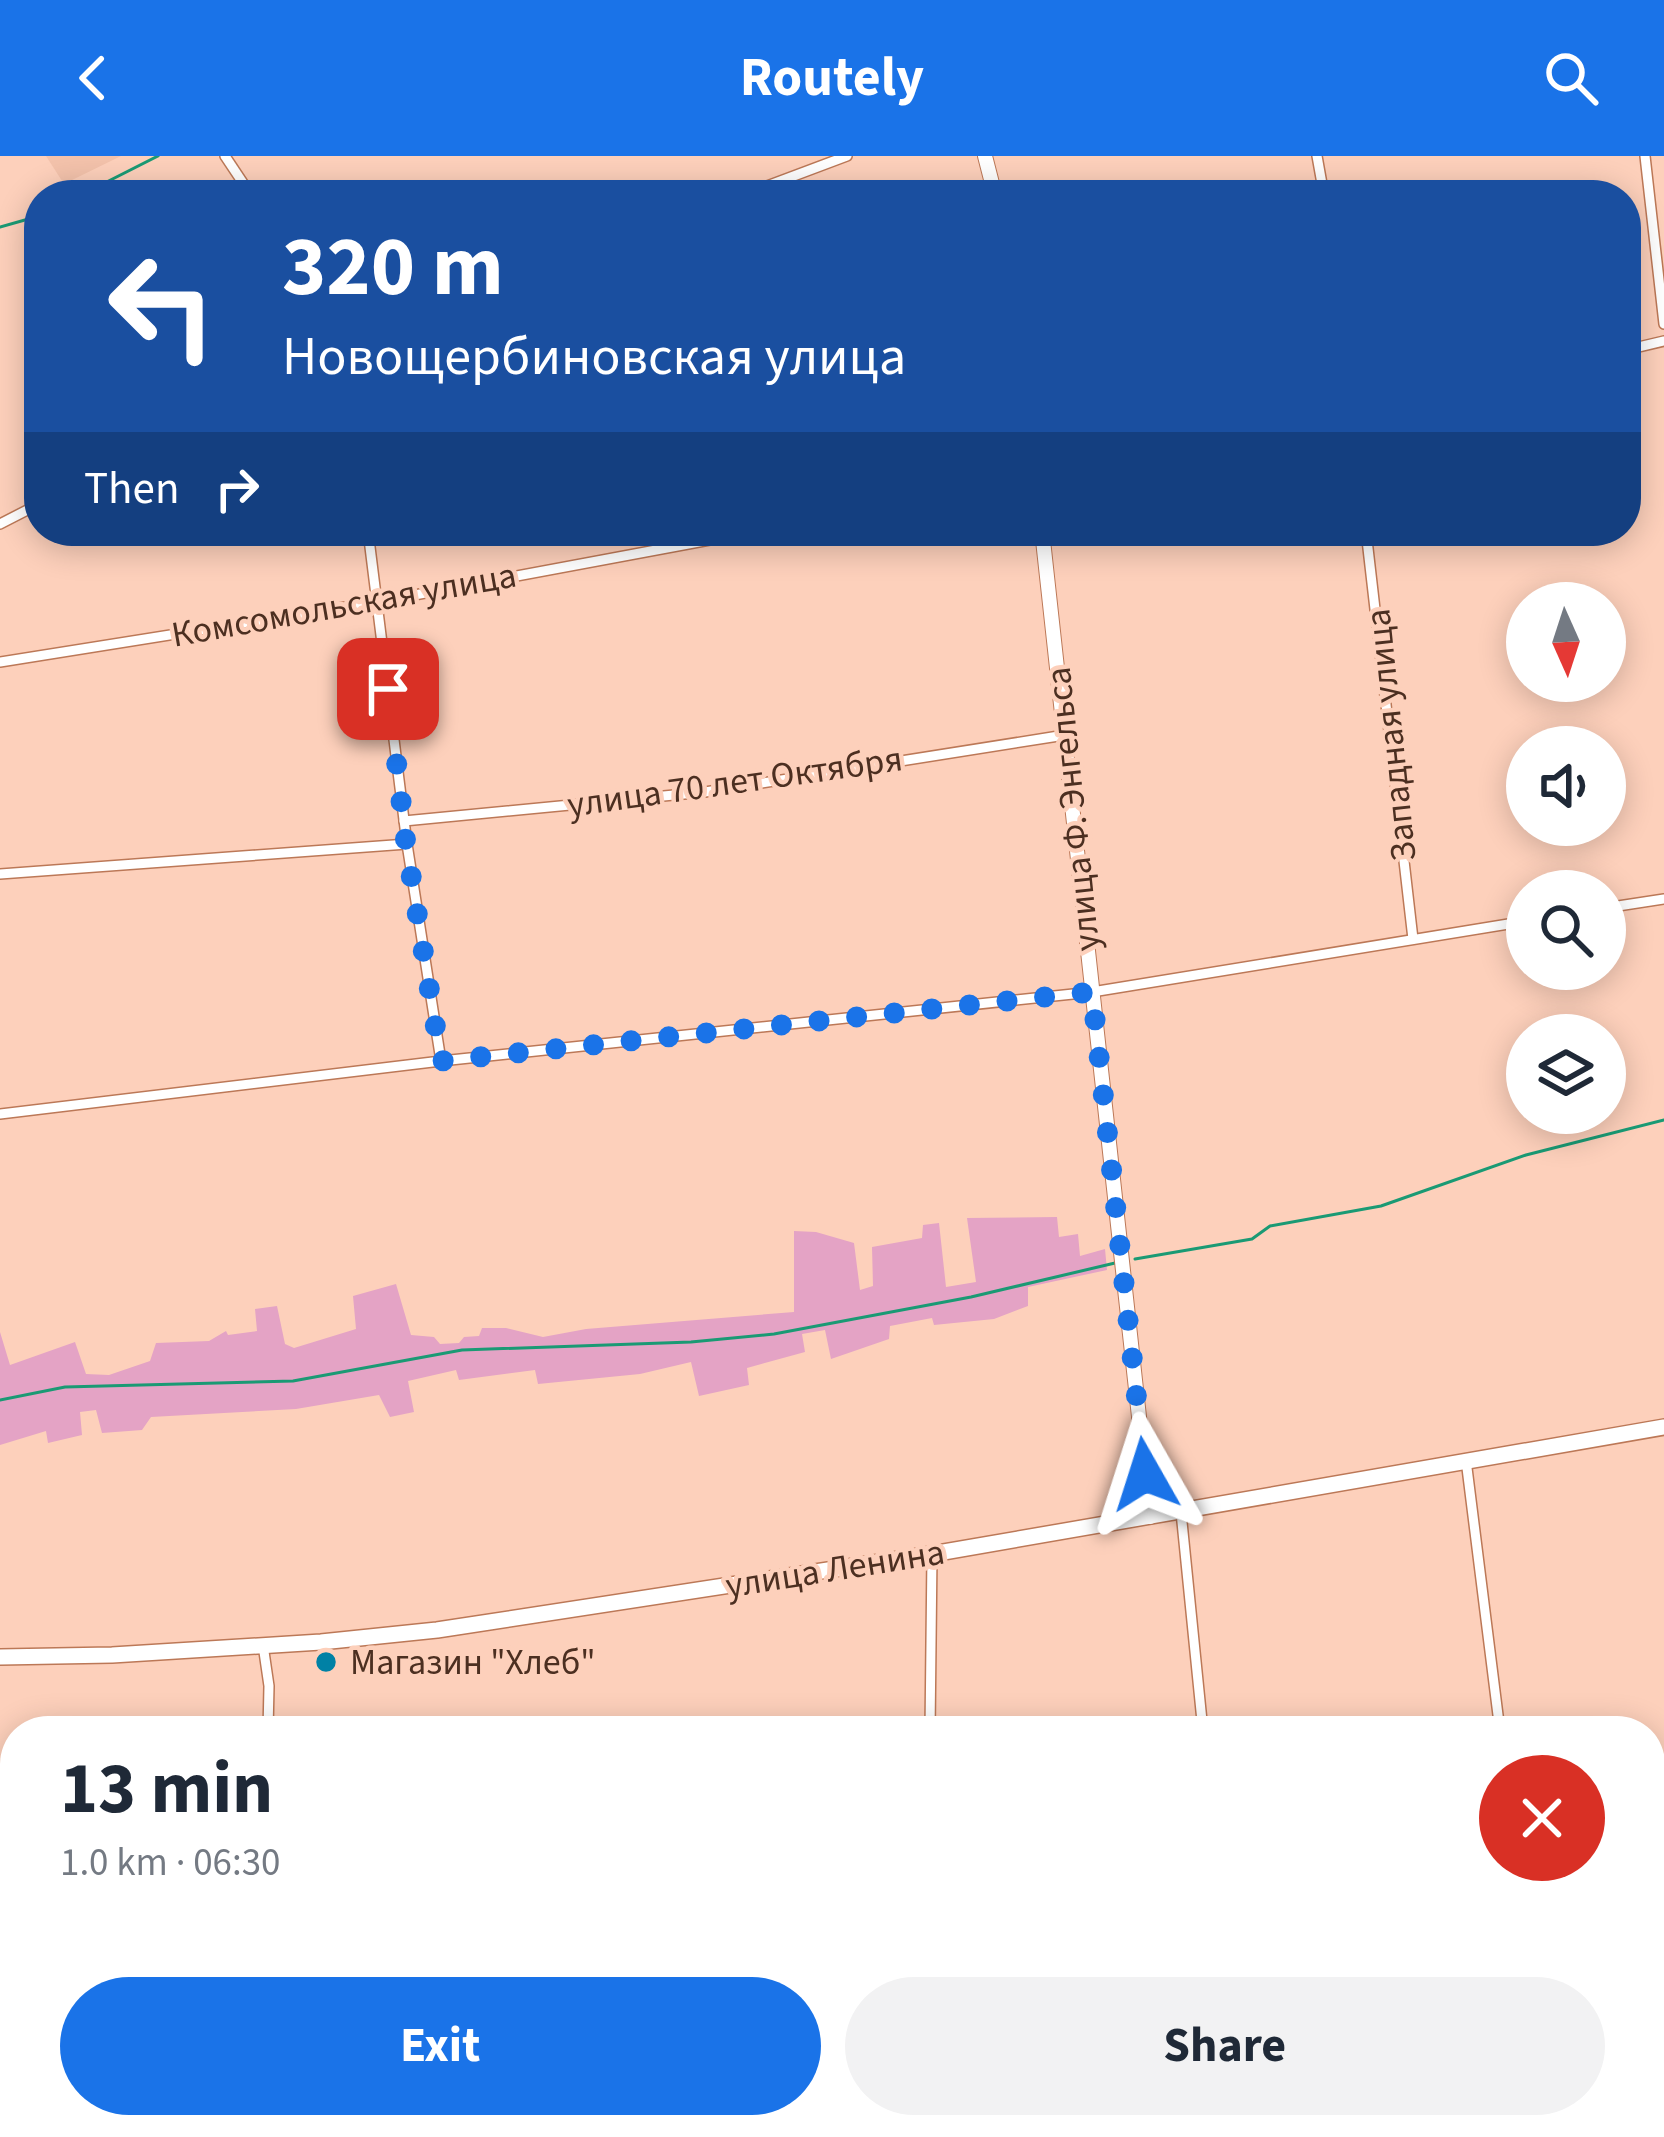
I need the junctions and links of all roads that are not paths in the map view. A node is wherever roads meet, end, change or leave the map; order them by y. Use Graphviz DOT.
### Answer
graph roads {
  1 [pos="847,156"];
  2 [pos="1645,156"];
  3 [pos="783,180"];
  4 [pos="1664,324"];
  5 [pos="370,546"];
  6 [pos="677,546"];
  7 [pos="1044,546"];
  8 [pos="1368,546"];
  9 [pos="376,602"];
  10 [pos="0,662"];
  11 [pos="1065,734"];
  12 [pos="404,820"];
  13 [pos="406,844"];
  14 [pos="0,874"];
  15 [pos="1664,899"];
  16 [pos="1626,905"];
  17 [pos="1506,924"];
  18 [pos="1413,938"];
  19 [pos="1092,992"];
  20 [pos="441,1061"];
  21 [pos="0,1114"];
  22 [pos="1664,1427"];
  23 [pos="1466,1460"];
  24 [pos="1181,1512"];
  25 [pos="1150,1517"];
  26 [pos="932,1555"];
  27 [pos="262,1646"];
  28 [pos="0,1657"];
  29 [pos="268,1716"];
  30 [pos="930,1716"];
  31 [pos="1201,1716"];
  32 [pos="1498,1716"];
  1 -- 3 [label="street"];
  2 -- 4 [label="street"];
  5 -- 9 [label="street"];
  6 -- 9 [label="street, Комсомольская улица"];
  7 -- 11 [label="main road, улица Ф. Энгельса"];
  8 -- 18 [label="street, Западная улица"];
  9 -- 10 [label="street, Комсомольская улица"];
  9 -- 12 [label="street"];
  11 -- 12 [label="street, улица 70 лет Октября"];
  11 -- 19 [label="main road, улица Ф. Энгельса"];
  12 -- 13 [label="street"];
  13 -- 14 [label="street"];
  13 -- 20 [label="street"];
  15 -- 16 [label="street"];
  17 -- 18 [label="street"];
  18 -- 19 [label="street"];
  19 -- 20 [label="street"];
  19 -- 25 [label="main road, улица Ф. Энгельса"];
  20 -- 21 [label="street"];
  22 -- 23 [label="main road, улица Ленина"];
  23 -- 24 [label="main road, улица Ленина"];
  23 -- 32 [label="street"];
  24 -- 25 [label="main road, улица Ленина"];
  24 -- 31 [label="street"];
  25 -- 26 [label="main road, улица Ленина"];
  26 -- 27 [label="main road, улица Ленина"];
  26 -- 30 [label="street"];
  27 -- 28 [label="main road, улица Ленина"];
  27 -- 29 [label="street"];
}
